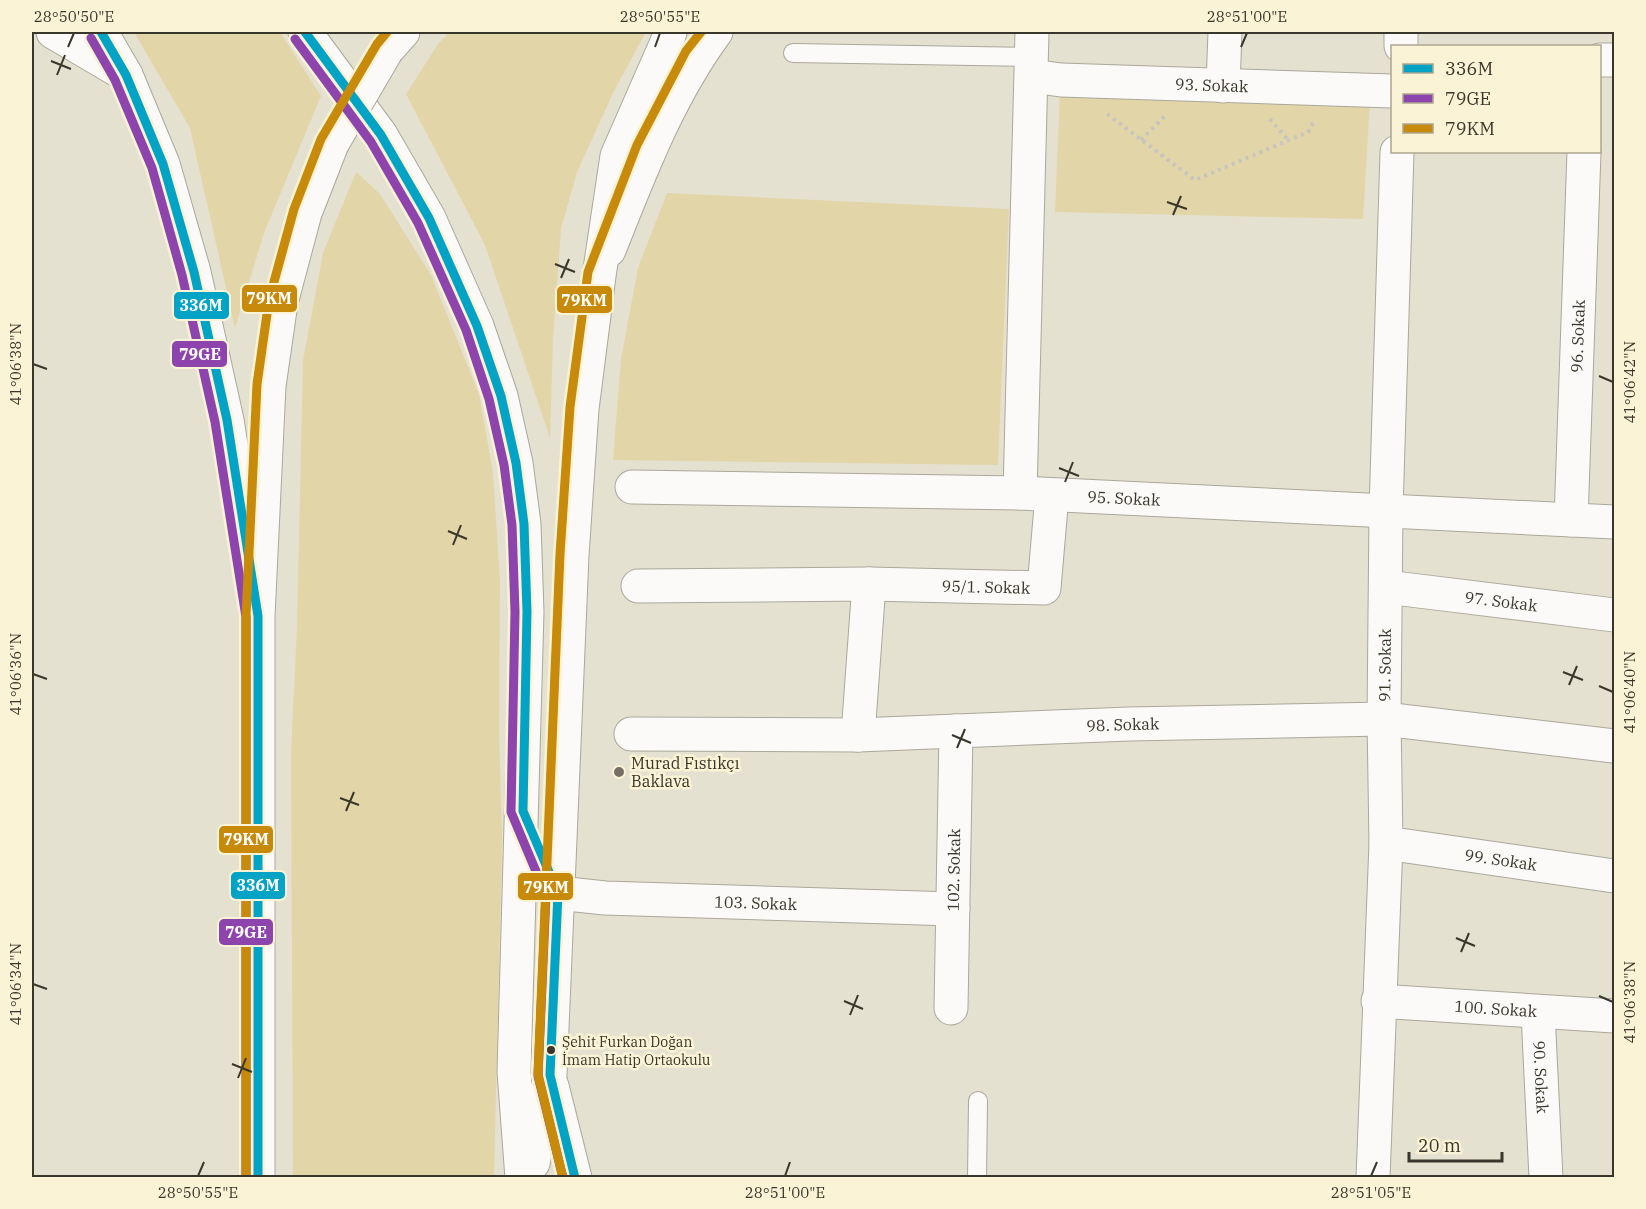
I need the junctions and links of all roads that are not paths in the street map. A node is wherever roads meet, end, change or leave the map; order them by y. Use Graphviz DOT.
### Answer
graph roads {
  1 [pos="53,32"];
  2 [pos="101,32"];
  3 [pos="305,32"];
  4 [pos="670,32"];
  5 [pos="716,32"];
  6 [pos="1226,32"];
  7 [pos="395,41"];
  8 [pos="793,53"];
  9 [pos="1032,55"];
  10 [pos="126,75"];
  11 [pos="1222,86"];
  12 [pos="1391,90"];
  13 [pos="1397,153"];
  14 [pos="1584,153"];
  15 [pos="598,276"];
  16 [pos="632,487"];
  17 [pos="1036,494"];
  18 [pos="1386,511"];
  19 [pos="1571,520"];
  20 [pos="1614,522"];
  21 [pos="869,584"];
  22 [pos="638,586"];
  23 [pos="1386,587"];
  24 [pos="1614,615"];
  25 [pos="258,616"];
  26 [pos="1384,719"];
  27 [pos="956,731"];
  28 [pos="631,734"];
  29 [pos="858,735"];
  30 [pos="1614,746"];
  31 [pos="523,811"];
  32 [pos="1386,843"];
  33 [pos="1614,876"];
  34 [pos="558,893"];
  35 [pos="953,909"];
  36 [pos="1378,1001"];
  37 [pos="951,1008"];
  38 [pos="1538,1013"];
  39 [pos="1614,1016"];
  40 [pos="550,1076"];
  41 [pos="978,1101"];
  42 [pos="258,1178"];
  43 [pos="522,1178"];
  44 [pos="530,1178"];
  45 [pos="575,1178"];
  46 [pos="977,1178"];
  47 [pos="1372,1178"];
  48 [pos="1546,1178"];
  1 -- 10 [label="main road"];
  2 -- 10 [label="main road"];
  3 -- 31 [label="main road"];
  4 -- 15 [label="main road"];
  5 -- 15 [label="main road"];
  6 -- 11 [label="main road"];
  7 -- 25 [label="main road, bridge"];
  8 -- 9 [label="lane"];
  9 -- 11 [label="main road, 93. Sokak"];
  9 -- 17 [label="main road"];
  10 -- 25 [label="main road"];
  11 -- 12 [label="main road, 93. Sokak"];
  13 -- 18 [label="main road, 91. Sokak"];
  14 -- 19 [label="main road, 96. Sokak"];
  15 -- 34 [label="main road"];
  16 -- 17 [label="main road, 95. Sokak"];
  17 -- 18 [label="main road, 95. Sokak"];
  17 -- 21 [label="main road, 95/1. Sokak"];
  18 -- 19 [label="main road, 95. Sokak"];
  18 -- 23 [label="main road, 91. Sokak"];
  19 -- 20 [label="main road, 95. Sokak"];
  21 -- 22 [label="main road, 95/1. Sokak"];
  21 -- 29 [label="main road"];
  23 -- 24 [label="main road, 97. Sokak"];
  23 -- 26 [label="main road, 91. Sokak"];
  25 -- 42 [label="main road"];
  26 -- 27 [label="main road, 98. Sokak"];
  26 -- 30 [label="main road, 98. Sokak"];
  26 -- 32 [label="main road, 91. Sokak"];
  27 -- 29 [label="main road, 98. Sokak"];
  27 -- 35 [label="main road, 102. Sokak"];
  28 -- 29 [label="main road, 98. Sokak"];
  31 -- 34 [label="main road"];
  31 -- 43 [label="main road"];
  32 -- 33 [label="main road, 99. Sokak"];
  32 -- 36 [label="main road, 91. Sokak"];
  34 -- 35 [label="main road, 103. Sokak"];
  34 -- 40 [label="main road"];
  35 -- 37 [label="main road, 102. Sokak"];
  36 -- 38 [label="main road, 100. Sokak"];
  36 -- 47 [label="main road, 91. Sokak"];
  38 -- 39 [label="main road, 100. Sokak"];
  38 -- 48 [label="main road, 90. Sokak"];
  40 -- 44 [label="main road"];
  40 -- 45 [label="main road"];
  41 -- 46 [label="lane"];
}
